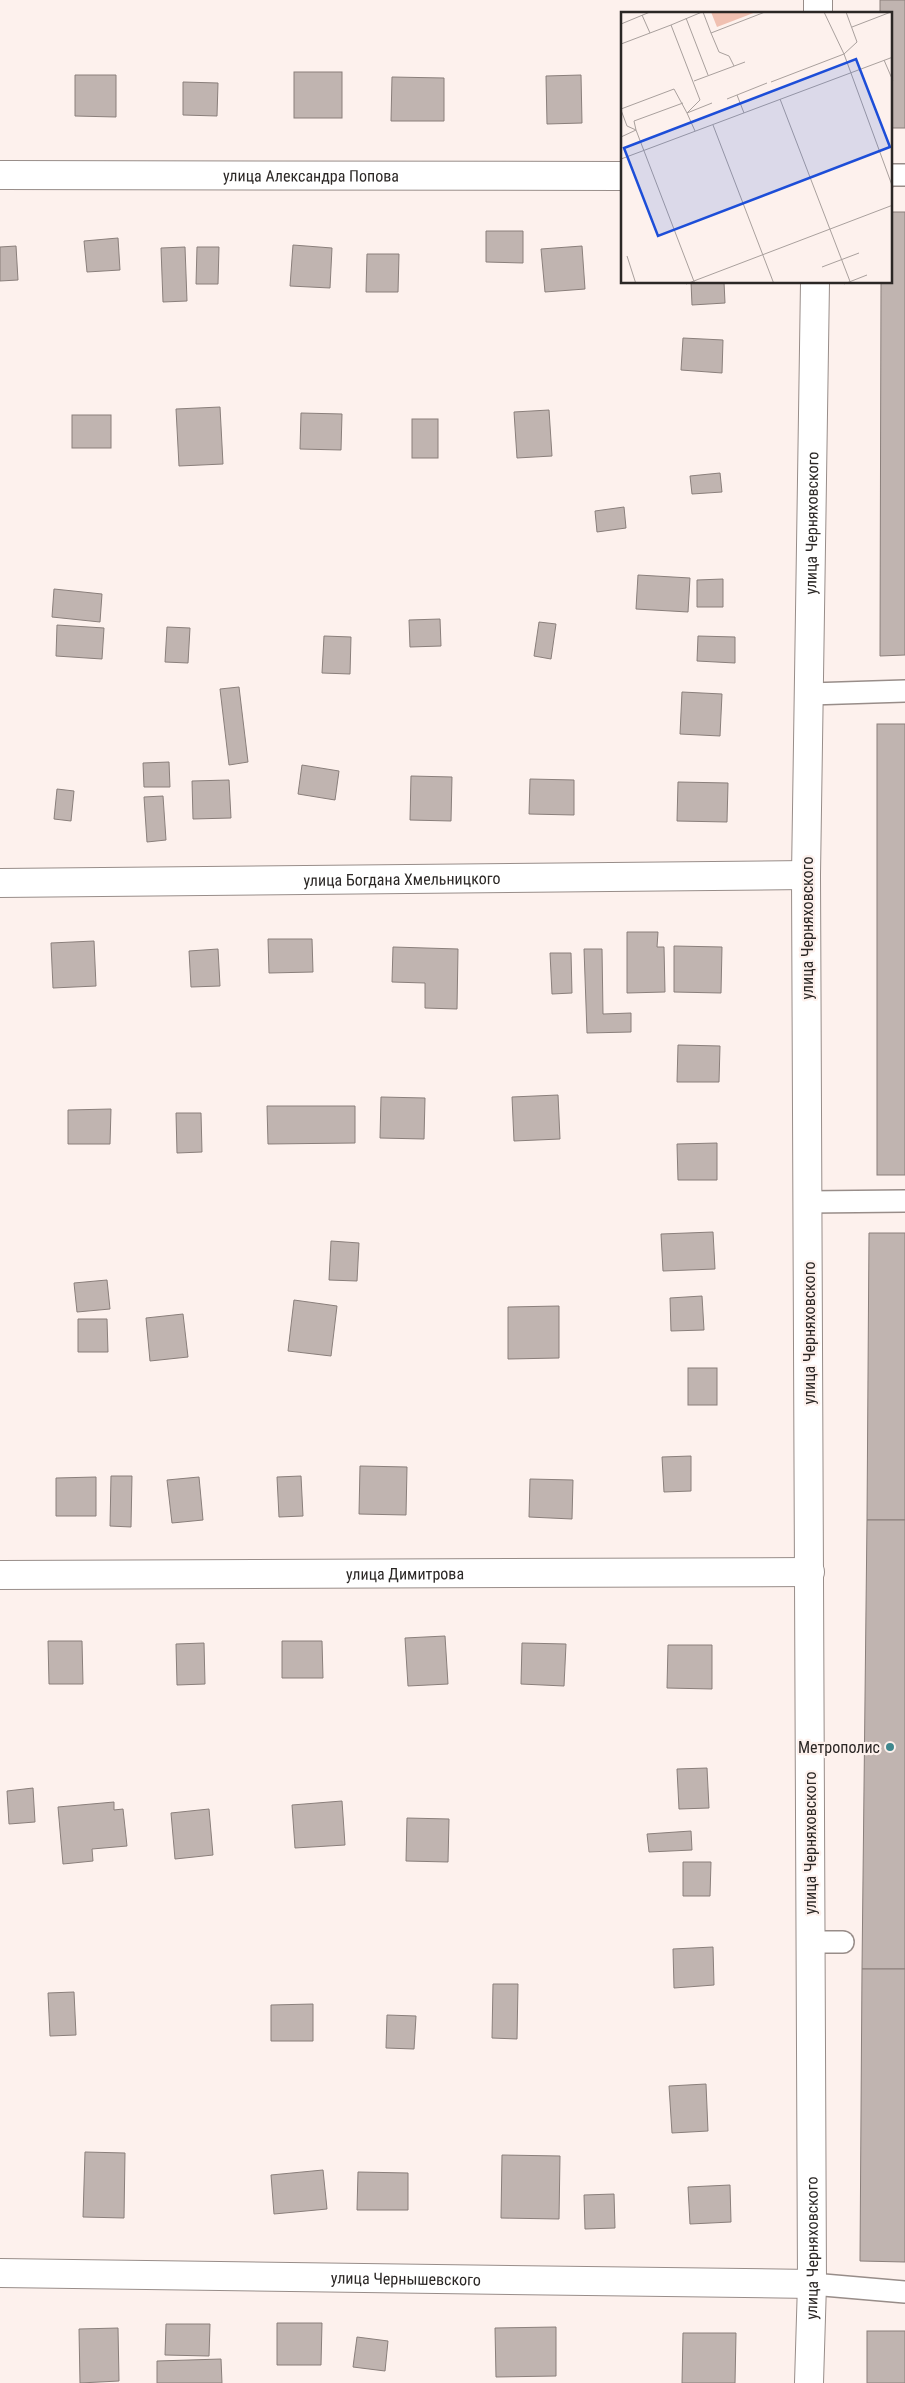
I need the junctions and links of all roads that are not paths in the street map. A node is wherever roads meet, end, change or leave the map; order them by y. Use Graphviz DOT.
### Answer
graph roads {
  1 [pos="0,175"];
  2 [pos="892,175"];
  3 [pos="905,175"];
  4 [pos="621,176"];
  5 [pos="815,284"];
  6 [pos="905,691"];
  7 [pos="810,694"];
  8 [pos="806,875"];
  9 [pos="0,883"];
  10 [pos="905,1201"];
  11 [pos="808,1202"];
  12 [pos="810,1572"];
  13 [pos="0,1575"];
  14 [pos="810,1942"];
  15 [pos="843,1942"];
  16 [pos="0,2273"];
  17 [pos="812,2284"];
  18 [pos="905,2292"];
  19 [pos="809,2383"];
  1 -- 4 [label="street, улица Александра Попова"];
  2 -- 3 [label="lane"];
  5 -- 7 [label="street, улица Черняховского"];
  6 -- 7 [label="lane"];
  7 -- 8 [label="street, улица Черняховского"];
  8 -- 9 [label="street, улица Богдана Хмельницкого"];
  8 -- 11 [label="street, улица Черняховского"];
  10 -- 11 [label="lane"];
  11 -- 12 [label="street, улица Черняховского"];
  12 -- 13 [label="street, улица Димитрова"];
  12 -- 14 [label="street, улица Черняховского"];
  14 -- 15 [label="lane"];
  14 -- 17 [label="street, улица Черняховского"];
  16 -- 17 [label="street, улица Чернышевского"];
  17 -- 18 [label="lane"];
  17 -- 19 [label="street, улица Черняховского"];
}
